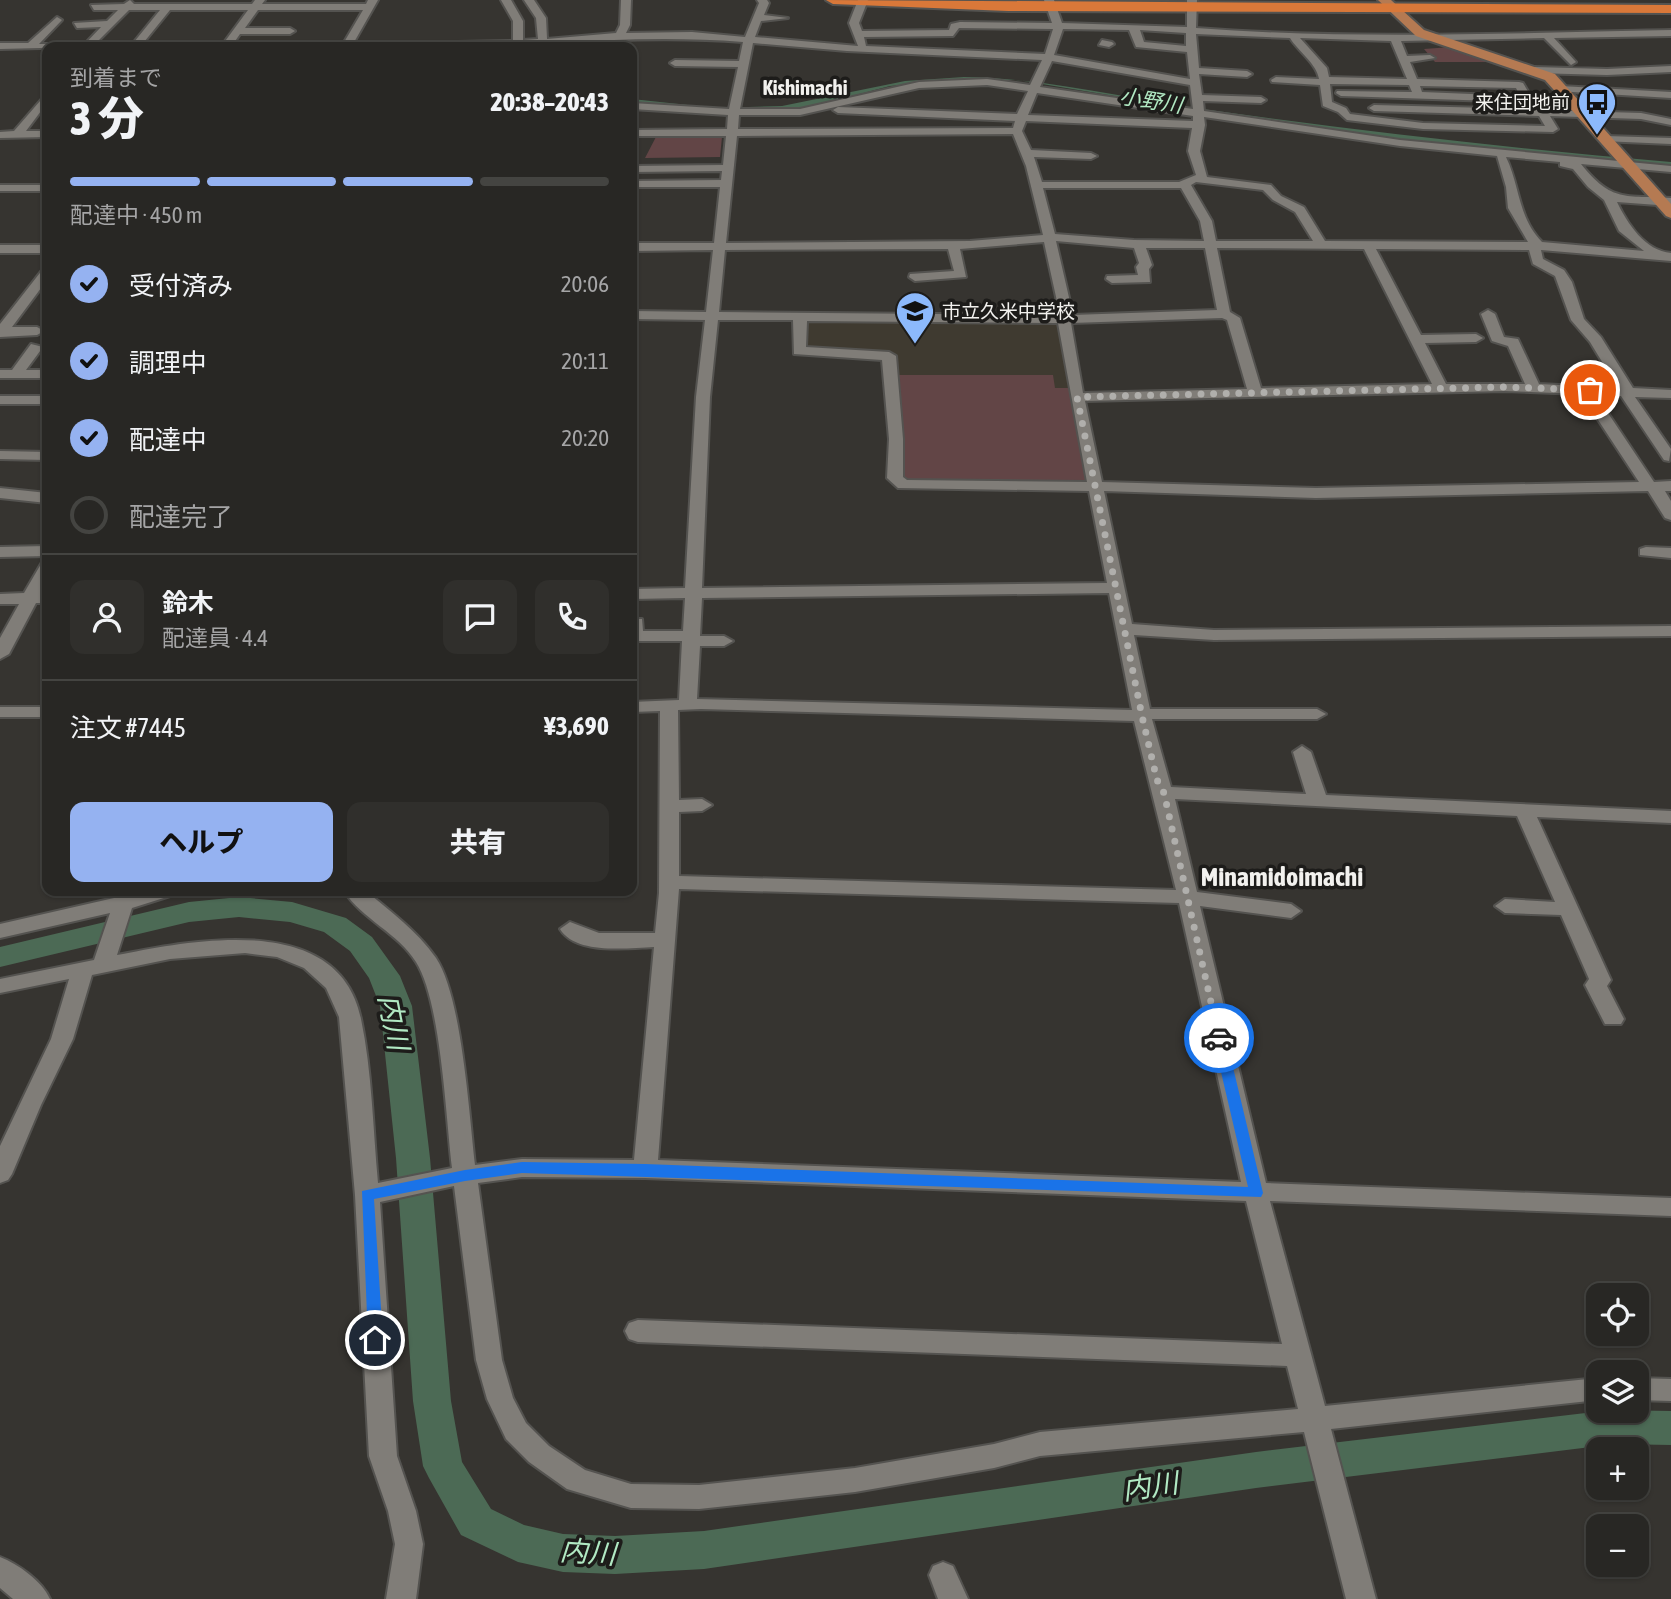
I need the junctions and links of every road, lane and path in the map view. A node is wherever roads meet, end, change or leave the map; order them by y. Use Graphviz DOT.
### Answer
graph roads {
  1 [pos="506,0"];
  2 [pos="529,0"];
  3 [pos="626,0"];
  4 [pos="762,0"];
  5 [pos="833,0"];
  6 [pos="879,0"];
  7 [pos="862,1"];
  8 [pos="128,3"];
  9 [pos="193,3"];
  10 [pos="257,3"];
  11 [pos="371,4"];
  12 [pos="1050,4"];
  13 [pos="1192,4"];
  14 [pos="1389,4"];
  15 [pos="94,7"];
  16 [pos="167,7"];
  17 [pos="1671,8"];
  18 [pos="757,18"];
  19 [pos="783,18"];
  20 [pos="79,21"];
  21 [pos="110,21"];
  22 [pos="56,24"];
  23 [pos="1058,26"];
  24 [pos="1132,27"];
  25 [pos="239,31"];
  26 [pos="1191,31"];
  27 [pos="290,32"];
  28 [pos="860,34"];
  29 [pos="1670,34"];
  30 [pos="1293,35"];
  31 [pos="1546,35"];
  32 [pos="620,36"];
  33 [pos="960,37"];
  34 [pos="1395,38"];
  35 [pos="1432,38"];
  36 [pos="748,39"];
  37 [pos="91,42"];
  38 [pos="139,42"];
  39 [pos="230,42"];
  40 [pos="349,42"];
  41 [pos="519,42"];
  42 [pos="542,42"];
  43 [pos="562,42"];
  44 [pos="941,42"];
  45 [pos="0,46"];
  46 [pos="30,47"];
  47 [pos="42,47"];
  48 [pos="863,49"];
  49 [pos="897,50"];
  50 [pos="1154,52"];
  51 [pos="1191,52"];
  52 [pos="1046,57"];
  53 [pos="904,60"];
  54 [pos="1571,62"];
  55 [pos="675,63"];
  56 [pos="743,64"];
  57 [pos="1405,64"];
  58 [pos="1431,64"];
  59 [pos="1671,69"];
  60 [pos="1534,70"];
  61 [pos="1476,71"];
  62 [pos="1247,74"];
  63 [pos="1671,79"];
  64 [pos="1036,80"];
  65 [pos="1276,80"];
  66 [pos="1412,82"];
  67 [pos="1483,84"];
  68 [pos="1326,86"];
  69 [pos="1301,89"];
  70 [pos="1560,89"];
  71 [pos="1608,90"];
  72 [pos="1631,92"];
  73 [pos="881,93"];
  74 [pos="1671,95"];
  75 [pos="1418,96"];
  76 [pos="637,98"];
  77 [pos="929,99"];
  78 [pos="974,99"];
  79 [pos="1527,99"];
  80 [pos="1198,100"];
  81 [pos="1261,100"];
  82 [pos="42,102"];
  83 [pos="637,106"];
  84 [pos="1338,107"];
  85 [pos="735,108"];
  86 [pos="810,108"];
  87 [pos="1424,110"];
  88 [pos="1671,110"];
  89 [pos="876,111"];
  90 [pos="1618,111"];
  91 [pos="1539,113"];
  92 [pos="1583,114"];
  93 [pos="1671,121"];
  94 [pos="1018,124"];
  95 [pos="1432,130"];
  96 [pos="637,133"];
  97 [pos="732,133"];
  98 [pos="42,134"];
  99 [pos="0,135"];
  100 [pos="17,135"];
  101 [pos="1671,141"];
  102 [pos="1671,151"];
  103 [pos="1026,153"];
  104 [pos="1620,155"];
  105 [pos="1091,156"];
  106 [pos="1502,158"];
  107 [pos="1671,160"];
  108 [pos="728,168"];
  109 [pos="637,169"];
  110 [pos="1671,169"];
  111 [pos="1191,182"];
  112 [pos="727,183"];
  113 [pos="637,184"];
  114 [pos="1036,185"];
  115 [pos="0,188"];
  116 [pos="42,188"];
  117 [pos="1609,198"];
  118 [pos="1669,201"];
  119 [pos="1049,238"];
  120 [pos="1139,244"];
  121 [pos="953,245"];
  122 [pos="1210,245"];
  123 [pos="1321,245"];
  124 [pos="721,246"];
  125 [pos="1368,246"];
  126 [pos="1536,246"];
  127 [pos="637,247"];
  128 [pos="42,248"];
  129 [pos="0,249"];
  130 [pos="1665,257"];
  131 [pos="1671,264"];
  132 [pos="915,277"];
  133 [pos="42,278"];
  134 [pos="1112,279"];
  135 [pos="1224,314"];
  136 [pos="1489,314"];
  137 [pos="637,315"];
  138 [pos="713,315"];
  139 [pos="800,318"];
  140 [pos="1066,320"];
  141 [pos="2,328"];
  142 [pos="37,331"];
  143 [pos="1476,338"];
  144 [pos="1417,339"];
  145 [pos="18,341"];
  146 [pos="36,347"];
  147 [pos="0,374"];
  148 [pos="16,374"];
  149 [pos="42,374"];
  150 [pos="1585,385"];
  151 [pos="1441,388"];
  152 [pos="1534,388"];
  153 [pos="1627,392"];
  154 [pos="1256,393"];
  155 [pos="1671,394"];
  156 [pos="1077,397"];
  157 [pos="0,400"];
  158 [pos="42,400"];
  159 [pos="0,455"];
  160 [pos="42,456"];
  161 [pos="1669,457"];
  162 [pos="1094,486"];
  163 [pos="1671,486"];
  164 [pos="1652,487"];
  165 [pos="0,493"];
  166 [pos="42,497"];
  167 [pos="1671,515"];
  168 [pos="42,551"];
  169 [pos="0,552"];
  170 [pos="1646,552"];
  171 [pos="1671,553"];
  172 [pos="1116,588"];
  173 [pos="694,593"];
  174 [pos="637,594"];
  175 [pos="0,598"];
  176 [pos="38,598"];
  177 [pos="1124,629"];
  178 [pos="1671,631"];
  179 [pos="637,636"];
  180 [pos="692,638"];
  181 [pos="724,641"];
  182 [pos="0,654"];
  183 [pos="679,705"];
  184 [pos="637,707"];
  185 [pos="0,712"];
  186 [pos="42,712"];
  187 [pos="1317,714"];
  188 [pos="1142,715"];
  189 [pos="1303,751"];
  190 [pos="1164,793"];
  191 [pos="1318,800"];
  192 [pos="702,805"];
  193 [pos="667,806"];
  194 [pos="1524,810"];
  195 [pos="1671,817"];
  196 [pos="669,882"];
  197 [pos="145,896"];
  198 [pos="360,896"];
  199 [pos="1186,897"];
  200 [pos="123,902"];
  201 [pos="1505,906"];
  202 [pos="1568,909"];
  203 [pos="1291,911"];
  204 [pos="570,929"];
  205 [pos="0,931"];
  206 [pos="665,940"];
  207 [pos="97,964"];
  208 [pos="0,986"];
  209 [pos="1614,1019"];
  210 [pos="645,1170"];
  211 [pos="0,1174"];
  212 [pos="460,1176"];
  213 [pos="372,1193"];
  214 [pos="1256,1193"];
  215 [pos="1671,1207"];
  216 [pos="638,1331"];
  217 [pos="1297,1355"];
  218 [pos="1649,1389"];
  219 [pos="1586,1390"];
  220 [pos="1671,1390"];
  221 [pos="1314,1422"];
  222 [pos="0,1570"];
  223 [pos="35,1599"];
  224 [pos="401,1599"];
  225 [pos="1361,1599"];
  1 -- 41 [label="street"];
  2 -- 42 [label="street"];
  3 -- 32 [label="street"];
  4 -- 18 [label="street"];
  5 -- 7 [label="highway"];
  6 -- 12 [label="highway"];
  7 -- 12 [label="highway"];
  7 -- 28 [label="street"];
  8 -- 15 [label="street"];
  8 -- 16 [label="street"];
  8 -- 21 [label="street"];
  9 -- 10 [label="street"];
  9 -- 16 [label="street"];
  10 -- 11 [label="street"];
  10 -- 25 [label="street"];
  11 -- 40 [label="street"];
  12 -- 13 [label="highway"];
  12 -- 23 [label="street"];
  13 -- 14 [label="highway"];
  13 -- 26 [label="street"];
  14 -- 17 [label="highway"];
  14 -- 35 [label="main road"];
  16 -- 38 [label="street"];
  18 -- 19 [label="street"];
  18 -- 36 [label="street"];
  20 -- 21 [label="street"];
  21 -- 37 [label="street"];
  22 -- 46 [label="street"];
  23 -- 24 [label="street"];
  23 -- 33 [label="street"];
  23 -- 52 [label="street"];
  24 -- 26 [label="street"];
  24 -- 51 [label="street"];
  25 -- 27 [label="street"];
  25 -- 39 [label="street"];
  26 -- 30 [label="street"];
  26 -- 51 [label="street"];
  28 -- 33 [label="street"];
  28 -- 48 [label="street"];
  29 -- 31 [label="street"];
  30 -- 34 [label="street"];
  30 -- 68 [label="street"];
  31 -- 35 [label="street"];
  31 -- 54 [label="street"];
  32 -- 36 [label="street"];
  32 -- 43 [label="street"];
  33 -- 44 [label="street"];
  34 -- 35 [label="street"];
  34 -- 57 [label="street"];
  35 -- 60 [label="main road"];
  36 -- 48 [label="street"];
  36 -- 56 [label="street"];
  45 -- 46 [label="street"];
  46 -- 47 [label="street"];
  48 -- 49 [label="street"];
  49 -- 52 [label="street"];
  49 -- 53 [label="street"];
  50 -- 51 [label="street"];
  51 -- 80 [label="street"];
  52 -- 64 [label="street"];
  52 -- 80 [label="street"];
  55 -- 56 [label="street"];
  56 -- 85 [label="street"];
  57 -- 58 [label="street"];
  57 -- 66 [label="street"];
  59 -- 60 [label="street"];
  60 -- 70 [label="main road"];
  61 -- 67 [label="street"];
  62 -- 80 [label="street"];
  63 -- 72 [label="street"];
  64 -- 78 [label="street"];
  64 -- 80 [label="street"];
  64 -- 85 [label="street"];
  64 -- 94 [label="street"];
  65 -- 68 [label="street"];
  66 -- 67 [label="street"];
  66 -- 68 [label="street"];
  66 -- 75 [label="street"];
  67 -- 79 [label="street"];
  68 -- 69 [label="street"];
  68 -- 75 [label="street"];
  68 -- 84 [label="street"];
  70 -- 71 [label="street"];
  70 -- 92 [label="main road"];
  71 -- 72 [label="street"];
  71 -- 90 [label="street"];
  72 -- 74 [label="street"];
  73 -- 77 [label="street"];
  73 -- 86 [label="street"];
  73 -- 89 [label="street"];
  75 -- 79 [label="street"];
  75 -- 87 [label="street"];
  76 -- 85 [label="street"];
  77 -- 78 [label="street"];
  77 -- 78 [label="street"];
  77 -- 89 [label="street"];
  78 -- 94 [label="street"];
  79 -- 91 [label="street"];
  80 -- 81 [label="street"];
  80 -- 94 [label="street"];
  80 -- 95 [label="street"];
  80 -- 104 [label="street"];
  80 -- 106 [label="street"];
  80 -- 111 [label="street"];
  82 -- 100 [label="street"];
  83 -- 85 [label="street"];
  84 -- 87 [label="street"];
  84 -- 95 [label="street"];
  85 -- 86 [label="street"];
  85 -- 97 [label="street"];
  86 -- 89 [label="street"];
  87 -- 91 [label="street"];
  87 -- 95 [label="street"];
  88 -- 90 [label="street"];
  90 -- 92 [label="street"];
  90 -- 93 [label="street"];
  91 -- 92 [label="street"];
  91 -- 95 [label="street"];
  92 -- 104 [label="main road"];
  94 -- 97 [label="street"];
  94 -- 103 [label="street"];
  95 -- 104 [label="street"];
  96 -- 97 [label="street"];
  97 -- 108 [label="street"];
  98 -- 100 [label="street"];
  99 -- 100 [label="street"];
  101 -- 104 [label="street"];
  102 -- 104 [label="street"];
  103 -- 105 [label="street"];
  103 -- 114 [label="street"];
  104 -- 107 [label="street"];
  104 -- 110 [label="street"];
  104 -- 118 [label="main road"];
  106 -- 117 [label="street"];
  106 -- 126 [label="street"];
  108 -- 109 [label="street"];
  108 -- 112 [label="street"];
  111 -- 114 [label="street"];
  111 -- 122 [label="street"];
  111 -- 123 [label="street"];
  112 -- 113 [label="street"];
  112 -- 124 [label="street"];
  114 -- 119 [label="street"];
  115 -- 116 [label="street"];
  117 -- 118 [label="street"];
  117 -- 130 [label="street"];
  119 -- 120 [label="street"];
  119 -- 121 [label="street"];
  119 -- 140 [label="street"];
  120 -- 122 [label="street"];
  120 -- 134 [label="street"];
  121 -- 124 [label="street"];
  121 -- 132 [label="street"];
  122 -- 123 [label="street"];
  122 -- 135 [label="street"];
  123 -- 125 [label="street"];
  124 -- 127 [label="street"];
  124 -- 138 [label="street"];
  125 -- 126 [label="street"];
  125 -- 144 [label="street"];
  126 -- 130 [label="street"];
  126 -- 153 [label="street"];
  128 -- 129 [label="street"];
  130 -- 131 [label="street"];
  133 -- 141 [label="street"];
  135 -- 140 [label="street"];
  135 -- 154 [label="street"];
  136 -- 152 [label="street"];
  137 -- 138 [label="street"];
  138 -- 139 [label="street"];
  138 -- 173 [label="street"];
  139 -- 140 [label="street"];
  139 -- 162 [label="street"];
  140 -- 156 [label="street"];
  141 -- 142 [label="street"];
  141 -- 145 [label="street"];
  143 -- 144 [label="street"];
  144 -- 151 [label="street"];
  146 -- 148 [label="street"];
  147 -- 148 [label="street"];
  148 -- 149 [label="street"];
  150 -- 152 [label="street"];
  150 -- 153 [label="street"];
  150 -- 164 [label="street"];
  151 -- 152 [label="street"];
  151 -- 154 [label="street"];
  153 -- 155 [label="street"];
  153 -- 161 [label="street"];
  154 -- 156 [label="street"];
  156 -- 162 [label="street"];
  157 -- 158 [label="street"];
  159 -- 160 [label="street"];
  162 -- 164 [label="street"];
  162 -- 172 [label="street"];
  163 -- 164 [label="street"];
  164 -- 167 [label="street"];
  165 -- 166 [label="street"];
  168 -- 169 [label="street"];
  170 -- 171 [label="street"];
  172 -- 173 [label="street"];
  172 -- 177 [label="street"];
  173 -- 174 [label="street"];
  173 -- 180 [label="street"];
  175 -- 176 [label="street"];
  176 -- 182 [label="street"];
  177 -- 178 [label="street"];
  177 -- 188 [label="street"];
  179 -- 180 [label="street"];
  180 -- 181 [label="street"];
  180 -- 183 [label="street"];
  183 -- 184 [label="street"];
  183 -- 188 [label="street"];
  183 -- 193 [label="street"];
  185 -- 186 [label="street"];
  187 -- 188 [label="street"];
  188 -- 190 [label="street"];
  189 -- 191 [label="street"];
  190 -- 191 [label="street"];
  190 -- 199 [label="street"];
  191 -- 194 [label="street"];
  192 -- 193 [label="street"];
  193 -- 196 [label="street"];
  194 -- 195 [label="street"];
  194 -- 202 [label="street"];
  196 -- 199 [label="street"];
  196 -- 206 [label="street"];
  197 -- 200 [label="street"];
  198 -- 212 [label="street"];
  199 -- 203 [label="street"];
  199 -- 214 [label="street"];
  200 -- 205 [label="street"];
  200 -- 207 [label="street"];
  201 -- 202 [label="street"];
  202 -- 209 [label="street"];
  204 -- 206 [label="street"];
  206 -- 210 [label="street"];
  207 -- 208 [label="street"];
  207 -- 211 [label="street"];
  207 -- 213 [label="street"];
  210 -- 212 [label="street"];
  210 -- 214 [label="street"];
  212 -- 213 [label="street"];
  212 -- 221 [label="street"];
  213 -- 224 [label="street"];
  214 -- 215 [label="street"];
  214 -- 217 [label="street"];
  216 -- 217 [label="street"];
  217 -- 221 [label="street"];
  218 -- 220 [label="street"];
  219 -- 221 [label="street"];
  221 -- 225 [label="street"];
  222 -- 223 [label="street"];
}
